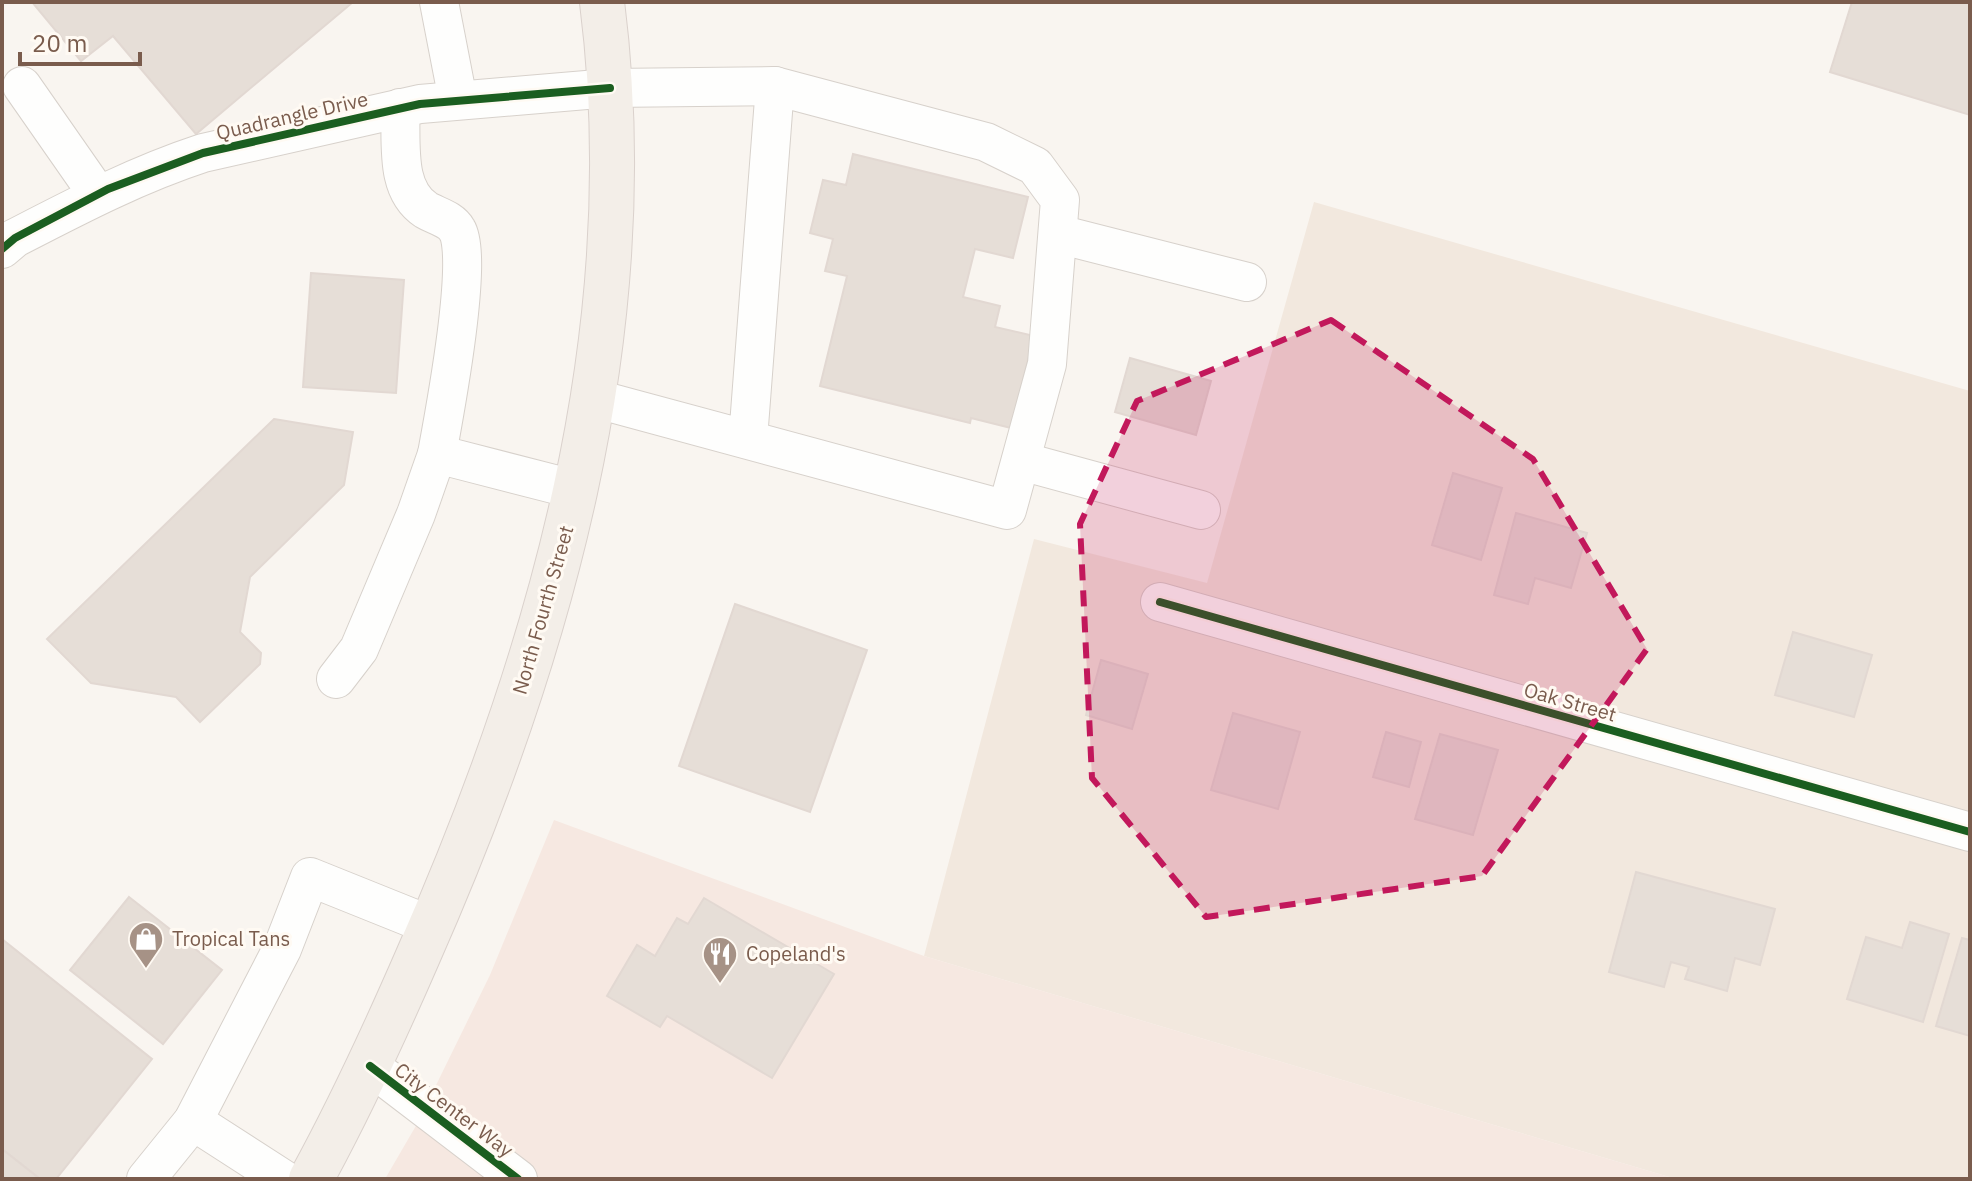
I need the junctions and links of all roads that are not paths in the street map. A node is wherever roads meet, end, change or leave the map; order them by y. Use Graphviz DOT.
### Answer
graph roads {
  1 [pos="439,2"];
  2 [pos="602,2"];
  3 [pos="22,86"];
  4 [pos="775,86"];
  5 [pos="610,88"];
  6 [pos="458,100"];
  7 [pos="400,108"];
  8 [pos="98,195"];
  9 [pos="1058,234"];
  10 [pos="6,236"];
  11 [pos="1247,282"];
  12 [pos="593,398"];
  13 [pos="748,439"];
  14 [pos="437,454"];
  15 [pos="1021,461"];
  16 [pos="577,490"];
  17 [pos="1201,510"];
  18 [pos="1160,602"];
  19 [pos="336,679"];
  20 [pos="1970,832"];
  21 [pos="432,926"];
  22 [pos="370,1066"];
  23 [pos="193,1121"];
  24 [pos="146,1179"];
  25 [pos="283,1179"];
  26 [pos="311,1179"];
  27 [pos="518,1179"];
  1 -- 6 [label="street"];
  2 -- 5 [label="main road, North Fourth Street"];
  3 -- 8 [label="street"];
  4 -- 5 [label="street, Quadrangle Drive"];
  4 -- 9 [label="street, Quadrangle Drive"];
  4 -- 13 [label="street"];
  5 -- 6 [label="street, Quadrangle Drive"];
  5 -- 12 [label="main road, North Fourth Street"];
  6 -- 7 [label="street, Quadrangle Drive"];
  7 -- 8 [label="street, Quadrangle Drive"];
  7 -- 14 [label="street"];
  8 -- 10 [label="street, Quadrangle Drive"];
  9 -- 11 [label="street"];
  9 -- 15 [label="street, Quadrangle Drive"];
  12 -- 13 [label="street"];
  12 -- 16 [label="main road, North Fourth Street"];
  13 -- 15 [label="street, Quadrangle Drive"];
  14 -- 16 [label="street"];
  14 -- 19 [label="street"];
  15 -- 17 [label="street"];
  16 -- 21 [label="main road, North Fourth Street"];
  18 -- 20 [label="street, Oak Street"];
  21 -- 22 [label="main road, North Fourth Street"];
  21 -- 23 [label="street"];
  22 -- 26 [label="main road, North Fourth Street"];
  22 -- 27 [label="street, City Center Way"];
  23 -- 24 [label="street"];
  23 -- 25 [label="street"];
}
